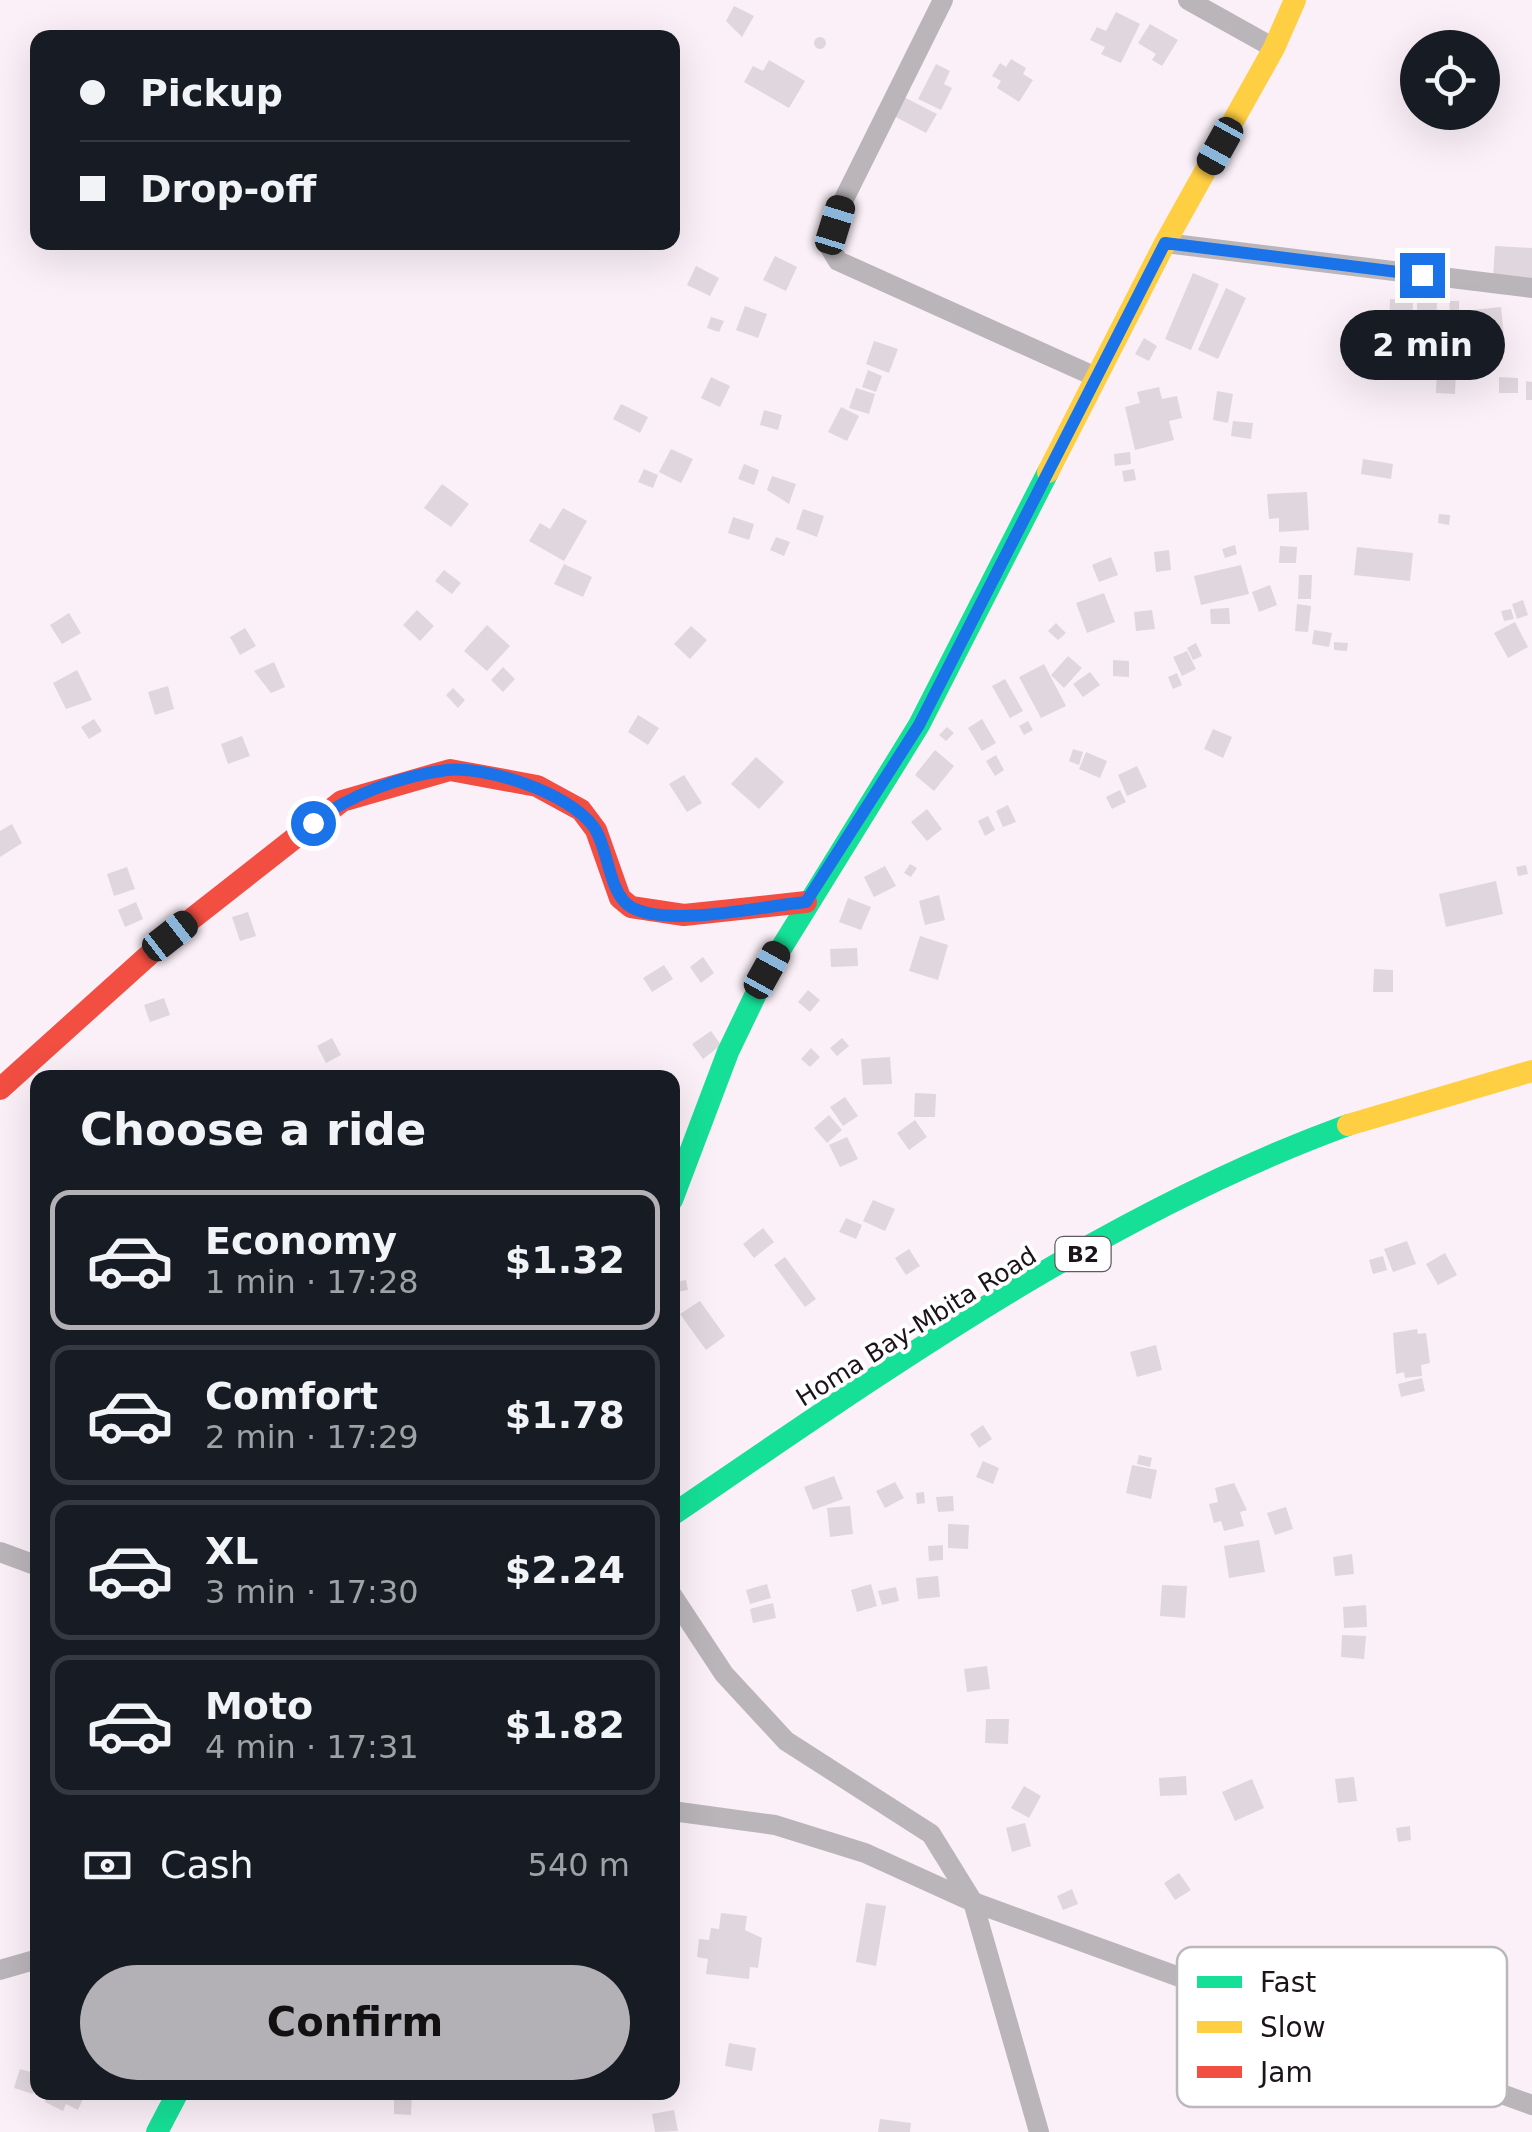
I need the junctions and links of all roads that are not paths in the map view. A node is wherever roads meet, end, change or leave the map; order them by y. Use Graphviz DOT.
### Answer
graph roads {
  1 [pos="943,0"];
  2 [pos="1188,0"];
  3 [pos="1295,0"];
  4 [pos="1274,48"];
  5 [pos="1165,243"];
  6 [pos="1532,288"];
  7 [pos="1096,377"];
  8 [pos="806,902"];
  9 [pos="1532,1071"];
  10 [pos="0,1089"];
  11 [pos="680,1179"];
  12 [pos="680,1510"];
  13 [pos="0,1552"];
  14 [pos="30,1563"];
  15 [pos="680,1607"];
  16 [pos="680,1812"];
  17 [pos="973,1902"];
  18 [pos="30,1962"];
  19 [pos="0,1970"];
  20 [pos="1177,1976"];
  21 [pos="1507,2096"];
  22 [pos="174,2100"];
  23 [pos="1532,2105"];
  24 [pos="157,2132"];
  25 [pos="1039,2132"];
  1 -- 7 [label="street"];
  2 -- 4 [label="street"];
  3 -- 4 [label="main road"];
  4 -- 5 [label="main road"];
  5 -- 6 [label="street"];
  5 -- 7 [label="main road"];
  7 -- 8 [label="main road"];
  8 -- 10 [label="main road"];
  8 -- 11 [label="main road"];
  9 -- 12 [label="main road, Homa Bay-Mbita Road / B2"];
  13 -- 14 [label="street"];
  15 -- 17 [label="street"];
  16 -- 17 [label="street"];
  17 -- 20 [label="street"];
  17 -- 25 [label="street"];
  18 -- 19 [label="street"];
  21 -- 23 [label="street"];
  22 -- 24 [label="main road"];
}
